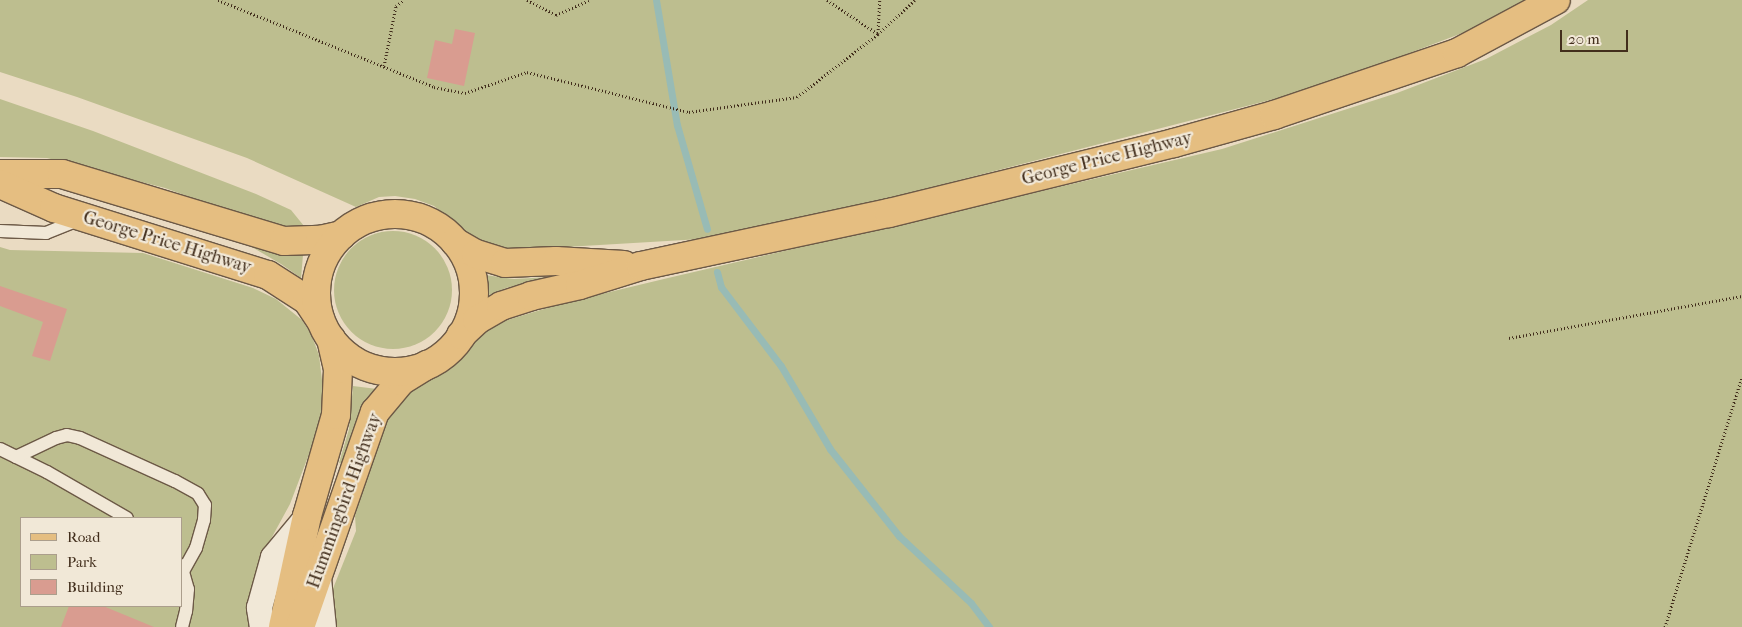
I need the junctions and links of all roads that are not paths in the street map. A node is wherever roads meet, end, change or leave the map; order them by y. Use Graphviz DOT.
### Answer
graph roads {
  1 [pos="1556,0"];
  2 [pos="0,174"];
  3 [pos="0,184"];
  4 [pos="84,217"];
  5 [pos="0,231"];
  6 [pos="341,235"];
  7 [pos="455,242"];
  8 [pos="641,266"];
  9 [pos="326,329"];
  10 [pos="461,335"];
  11 [pos="427,365"];
  12 [pos="0,449"];
  13 [pos="16,457"];
  14 [pos="307,516"];
  15 [pos="126,517"];
  16 [pos="183,568"];
  17 [pos="318,578"];
  18 [pos="182,627"];
  19 [pos="262,627"];
  20 [pos="283,627"];
  21 [pos="300,627"];
  22 [pos="323,627"];
  1 -- 8 [label="main road, George Price Highway"];
  2 -- 6 [label="main road, George Price Highway"];
  3 -- 4 [label="main road, George Price Highway"];
  4 -- 5 [label="lane"];
  4 -- 9 [label="main road, George Price Highway"];
  6 -- 7 [label="main road"];
  6 -- 9 [label="main road"];
  7 -- 8 [label="main road, George Price Highway"];
  7 -- 10 [label="main road"];
  8 -- 10 [label="main road, George Price Highway"];
  9 -- 11 [label="main road"];
  9 -- 14 [label="main road, Hummingbird Highway"];
  10 -- 11 [label="main road"];
  11 -- 17 [label="main road, Hummingbird Highway"];
  12 -- 13 [label="lane"];
  13 -- 15 [label="lane"];
  13 -- 16 [label="lane"];
  14 -- 19 [label="street"];
  14 -- 20 [label="main road, Hummingbird Highway"];
  16 -- 18 [label="lane"];
  17 -- 21 [label="main road, Hummingbird Highway"];
  17 -- 22 [label="street"];
}
